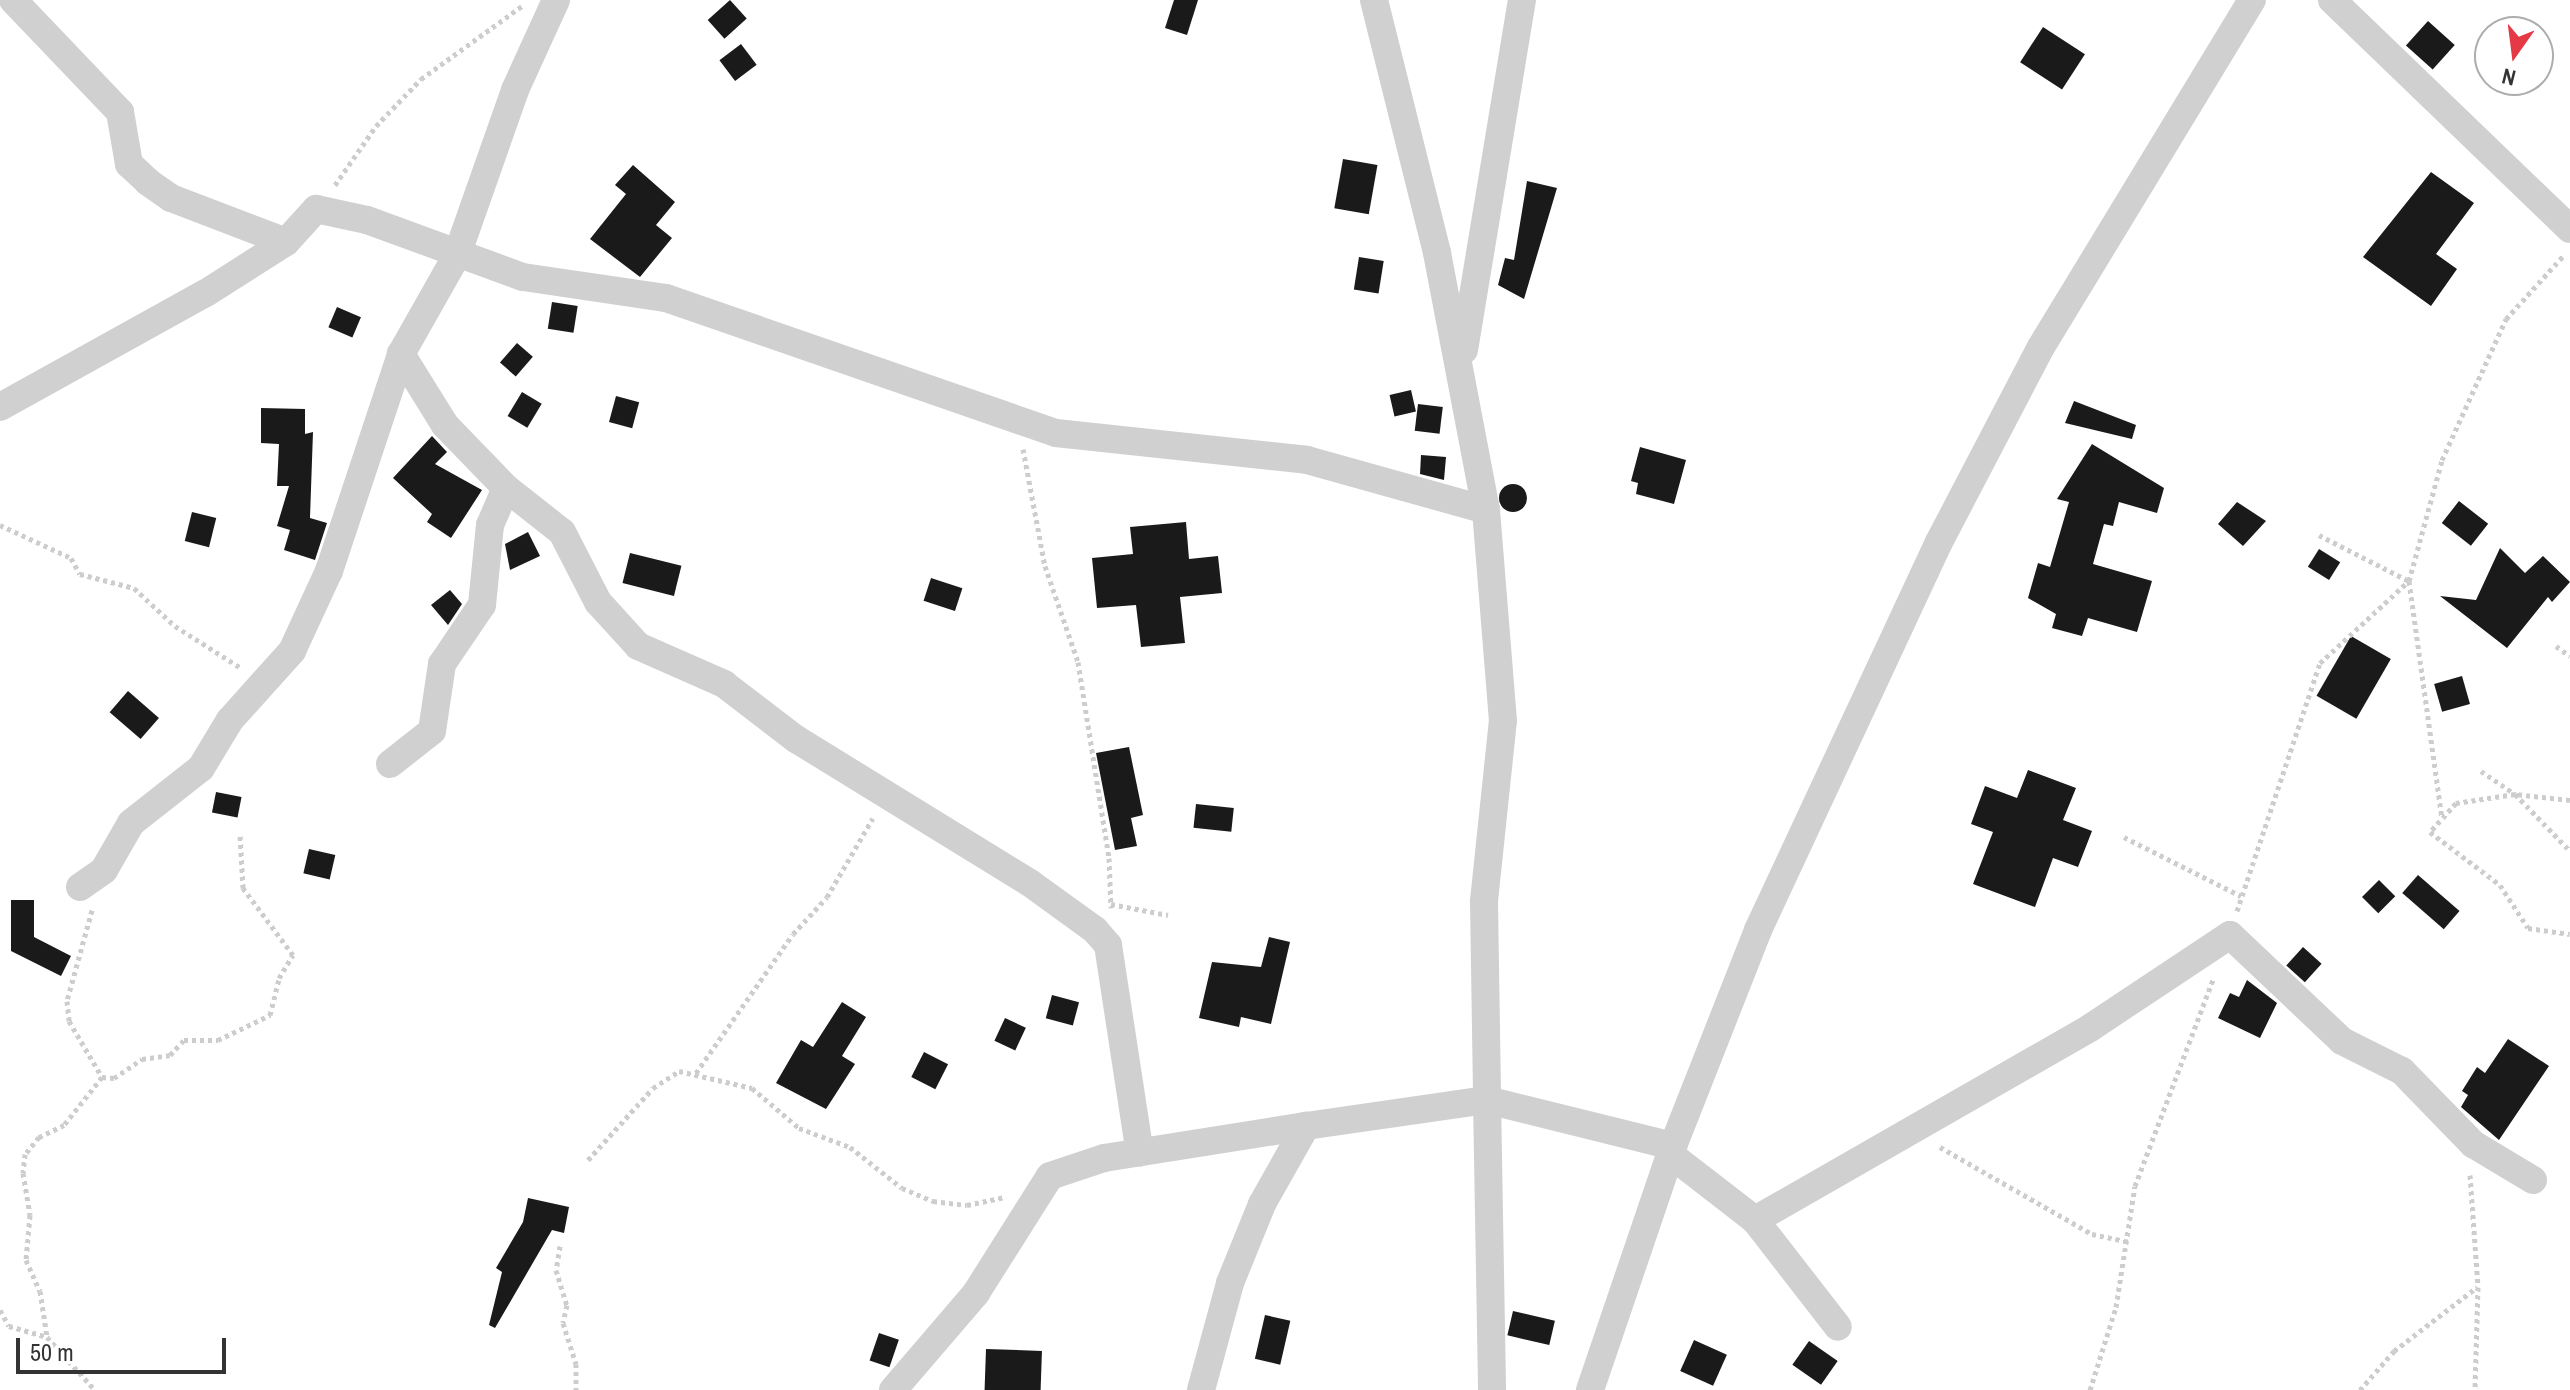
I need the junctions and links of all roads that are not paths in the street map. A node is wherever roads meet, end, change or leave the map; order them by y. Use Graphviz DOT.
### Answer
graph roads {
  1 [pos="13,0"];
  2 [pos="556,0"];
  3 [pos="1374,0"];
  4 [pos="1522,0"];
  5 [pos="2252,0"];
  6 [pos="2332,0"];
  7 [pos="2570,229"];
  8 [pos="286,242"];
  9 [pos="457,255"];
  10 [pos="401,354"];
  11 [pos="1461,369"];
  12 [pos="0,407"];
  13 [pos="506,488"];
  14 [pos="1486,510"];
  15 [pos="390,764"];
  16 [pos="80,887"];
  17 [pos="1487,1100"];
  18 [pos="1306,1126"];
  19 [pos="1672,1151"];
  20 [pos="1140,1153"];
  21 [pos="2533,1180"];
  22 [pos="1755,1220"];
  23 [pos="1838,1327"];
  24 [pos="893,1390"];
  25 [pos="1201,1390"];
  26 [pos="1492,1390"];
  27 [pos="1590,1390"];
  1 -- 8 [label="street"];
  2 -- 9 [label="street"];
  3 -- 11 [label="street"];
  4 -- 11 [label="street"];
  5 -- 19 [label="street"];
  6 -- 7 [label="street"];
  8 -- 9 [label="street"];
  8 -- 12 [label="street"];
  9 -- 10 [label="street"];
  9 -- 14 [label="street"];
  10 -- 13 [label="street"];
  10 -- 16 [label="street"];
  11 -- 14 [label="street"];
  13 -- 15 [label="street"];
  13 -- 20 [label="street"];
  14 -- 17 [label="street"];
  17 -- 18 [label="street"];
  17 -- 19 [label="street"];
  17 -- 26 [label="street"];
  18 -- 20 [label="street"];
  18 -- 25 [label="street"];
  19 -- 22 [label="street"];
  19 -- 27 [label="street"];
  20 -- 24 [label="street"];
  21 -- 22 [label="street"];
  22 -- 23 [label="street"];
}
